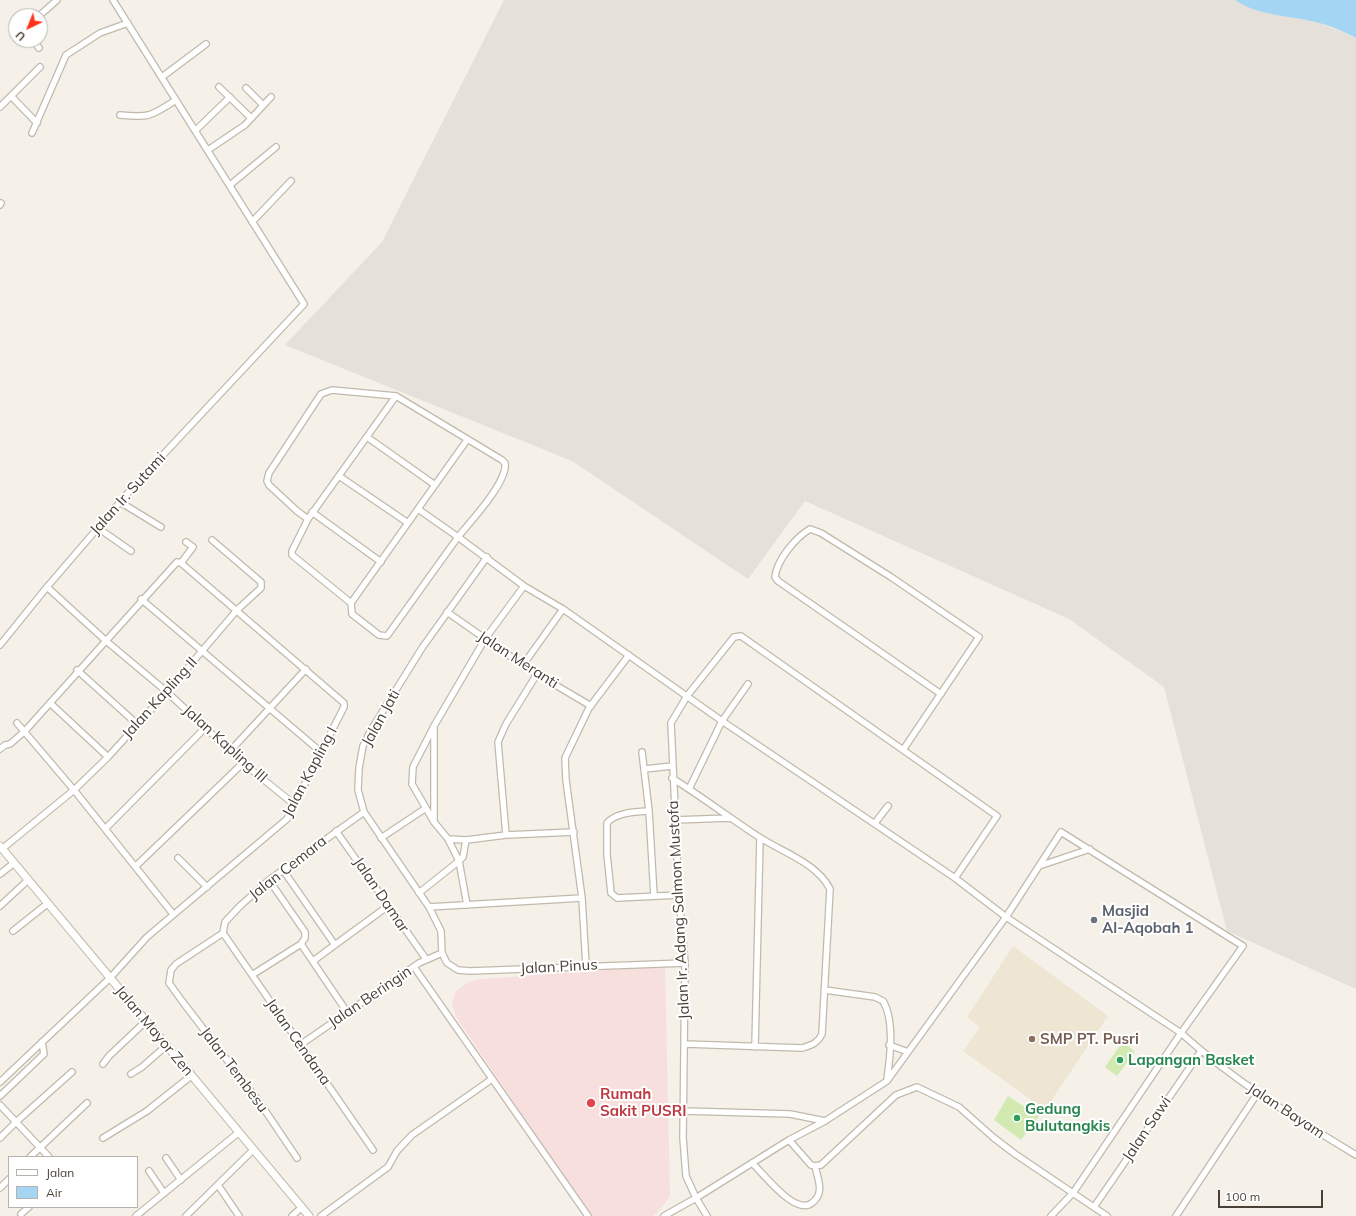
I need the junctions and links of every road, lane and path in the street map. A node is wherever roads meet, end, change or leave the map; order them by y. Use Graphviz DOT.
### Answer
graph roads {
  1 [pos="57,0"];
  2 [pos="113,0"];
  3 [pos="48,8"];
  4 [pos="128,23"];
  5 [pos="206,44"];
  6 [pos="40,67"];
  7 [pos="162,77"];
  8 [pos="219,87"];
  9 [pos="246,88"];
  10 [pos="11,96"];
  11 [pos="230,97"];
  12 [pos="271,97"];
  13 [pos="176,100"];
  14 [pos="263,105"];
  15 [pos="0,108"];
  16 [pos="120,115"];
  17 [pos="251,118"];
  18 [pos="37,123"];
  19 [pos="196,130"];
  20 [pos="32,133"];
  21 [pos="276,147"];
  22 [pos="208,150"];
  23 [pos="291,181"];
  24 [pos="230,185"];
  25 [pos="252,222"];
  26 [pos="396,396"];
  27 [pos="367,437"];
  28 [pos="467,440"];
  29 [pos="339,476"];
  30 [pos="435,485"];
  31 [pos="120,502"];
  32 [pos="418,509"];
  33 [pos="312,512"];
  34 [pos="308,519"];
  35 [pos="408,523"];
  36 [pos="161,527"];
  37 [pos="98,528"];
  38 [pos="458,536"];
  39 [pos="212,540"];
  40 [pos="186,542"];
  41 [pos="131,551"];
  42 [pos="486,557"];
  43 [pos="381,562"];
  44 [pos="180,563"];
  45 [pos="524,586"];
  46 [pos="47,587"];
  47 [pos="142,599"];
  48 [pos="351,603"];
  49 [pos="563,609"];
  50 [pos="237,610"];
  51 [pos="447,612"];
  52 [pos="485,639"];
  53 [pos="105,640"];
  54 [pos="0,645"];
  55 [pos="203,650"];
  56 [pos="629,655"];
  57 [pos="524,665"];
  58 [pos="306,669"];
  59 [pos="77,670"];
  60 [pos="537,674"];
  61 [pos="748,684"];
  62 [pos="167,692"];
  63 [pos="941,694"];
  64 [pos="687,696"];
  65 [pos="50,702"];
  66 [pos="591,706"];
  67 [pos="269,707"];
  68 [pos="722,721"];
  69 [pos="17,723"];
  70 [pos="137,724"];
  71 [pos="434,726"];
  72 [pos="205,728"];
  73 [pos="25,732"];
  74 [pos="0,749"];
  75 [pos="231,750"];
  76 [pos="903,750"];
  77 [pos="321,752"];
  78 [pos="642,752"];
  79 [pos="108,757"];
  80 [pos="244,763"];
  81 [pos="672,766"];
  82 [pos="645,769"];
  83 [pos="672,778"];
  84 [pos="689,789"];
  85 [pos="74,790"];
  86 [pos="295,805"];
  87 [pos="888,806"];
  88 [pos="426,808"];
  89 [pos="649,811"];
  90 [pos="364,812"];
  91 [pos="730,818"];
  92 [pos="674,820"];
  93 [pos="434,822"];
  94 [pos="875,823"];
  95 [pos="106,828"];
  96 [pos="336,831"];
  97 [pos="574,832"];
  98 [pos="506,835"];
  99 [pos="381,838"];
  100 [pos="760,838"];
  101 [pos="448,839"];
  102 [pos="466,840"];
  103 [pos="1,847"];
  104 [pos="1090,850"];
  105 [pos="178,858"];
  106 [pos="459,861"];
  107 [pos="14,863"];
  108 [pos="1042,865"];
  109 [pos="136,866"];
  110 [pos="283,870"];
  111 [pos="0,874"];
  112 [pos="955,878"];
  113 [pos="28,880"];
  114 [pos="269,880"];
  115 [pos="207,888"];
  116 [pos="419,893"];
  117 [pos="679,895"];
  118 [pos="654,896"];
  119 [pos="582,898"];
  120 [pos="47,904"];
  121 [pos="467,905"];
  122 [pos="0,906"];
  123 [pos="388,906"];
  124 [pos="429,907"];
  125 [pos="173,914"];
  126 [pos="1006,917"];
  127 [pos="13,932"];
  128 [pos="223,933"];
  129 [pos="301,944"];
  130 [pos="335,945"];
  131 [pos="442,953"];
  132 [pos="426,959"];
  133 [pos="313,961"];
  134 [pos="685,963"];
  135 [pos="586,966"];
  136 [pos="414,967"];
  137 [pos="252,975"];
  138 [pos="110,978"];
  139 [pos="826,990"];
  140 [pos="347,1012"];
  141 [pos="146,1021"];
  142 [pos="1181,1033"];
  143 [pos="42,1042"];
  144 [pos="685,1044"];
  145 [pos="300,1045"];
  146 [pos="166,1046"];
  147 [pos="889,1046"];
  148 [pos="755,1047"];
  149 [pos="1201,1051"];
  150 [pos="908,1052"];
  151 [pos="103,1064"];
  152 [pos="72,1072"];
  153 [pos="131,1074"];
  154 [pos="191,1076"];
  155 [pos="492,1079"];
  156 [pos="887,1081"];
  157 [pos="0,1082"];
  158 [pos="1257,1094"];
  159 [pos="0,1096"];
  160 [pos="87,1103"];
  161 [pos="0,1105"];
  162 [pos="684,1111"];
  163 [pos="825,1121"];
  164 [pos="16,1122"];
  165 [pos="238,1133"];
  166 [pos="0,1138"];
  167 [pos="104,1138"];
  168 [pos="789,1140"];
  169 [pos="40,1147"];
  170 [pos="253,1150"];
  171 [pos="373,1150"];
  172 [pos="1356,1155"];
  173 [pos="31,1156"];
  174 [pos="48,1156"];
  175 [pos="166,1158"];
  176 [pos="297,1158"];
  177 [pos="752,1163"];
  178 [pos="815,1166"];
  179 [pos="149,1171"];
  180 [pos="8,1180"];
  181 [pos="181,1180"];
  182 [pos="218,1185"];
  183 [pos="0,1188"];
  184 [pos="164,1193"];
  185 [pos="1072,1193"];
  186 [pos="696,1198"];
  187 [pos="302,1207"];
  188 [pos="1094,1207"];
  189 [pos="28,1208"];
  190 [pos="21,1214"];
  191 [pos="136,1216"];
  192 [pos="186,1216"];
  193 [pos="239,1216"];
  194 [pos="292,1216"];
  195 [pos="308,1216"];
  196 [pos="321,1216"];
  197 [pos="588,1216"];
  198 [pos="664,1216"];
  199 [pos="707,1216"];
  200 [pos="1051,1216"];
  201 [pos="1107,1216"];
  202 [pos="1176,1216"];
  1 -- 3 [label="street"];
  2 -- 4 [label="street"];
  4 -- 7 [label="street"];
  4 -- 18 [label="street"];
  5 -- 7 [label="street"];
  6 -- 10 [label="street"];
  7 -- 13 [label="street"];
  8 -- 11 [label="street"];
  9 -- 14 [label="street"];
  10 -- 15 [label="street"];
  10 -- 18 [label="street"];
  11 -- 17 [label="street"];
  11 -- 19 [label="street"];
  12 -- 14 [label="street"];
  13 -- 16 [label="street"];
  13 -- 19 [label="street"];
  14 -- 17 [label="street"];
  17 -- 22 [label="street"];
  18 -- 20 [label="street"];
  19 -- 22 [label="street"];
  21 -- 24 [label="street"];
  22 -- 24 [label="street"];
  23 -- 25 [label="street"];
  24 -- 25 [label="street"];
  25 -- 31 [label="street, Jalan Ir. Sutami"];
  26 -- 27 [label="street"];
  26 -- 28 [label="street"];
  26 -- 34 [label="street"];
  27 -- 29 [label="street"];
  27 -- 30 [label="street"];
  28 -- 30 [label="street"];
  28 -- 38 [label="street"];
  29 -- 33 [label="street"];
  29 -- 35 [label="street"];
  30 -- 32 [label="street"];
  31 -- 36 [label="street"];
  31 -- 37 [label="street, Jalan Ir. Sutami"];
  32 -- 35 [label="street"];
  32 -- 38 [label="street, Jalan Bayam"];
  33 -- 34 [label="street"];
  33 -- 43 [label="street"];
  34 -- 48 [label="street"];
  35 -- 43 [label="street"];
  37 -- 41 [label="street"];
  37 -- 46 [label="street, Jalan Ir. Sutami"];
  38 -- 42 [label="street, Jalan Bayam"];
  38 -- 48 [label="street"];
  39 -- 50 [label="street, Jalan Kapling II"];
  40 -- 44 [label="street"];
  42 -- 45 [label="street, Jalan Bayam"];
  42 -- 51 [label="street, Jalan Jati"];
  43 -- 48 [label="street"];
  44 -- 47 [label="street"];
  44 -- 50 [label="street, Jalan Kapling I"];
  45 -- 49 [label="street, Jalan Bayam"];
  45 -- 52 [label="street"];
  46 -- 53 [label="street, Jalan Kapling III"];
  46 -- 54 [label="street, Jalan Ir. Sutami"];
  47 -- 53 [label="street"];
  47 -- 55 [label="street"];
  49 -- 56 [label="street, Jalan Bayam"];
  49 -- 57 [label="street"];
  50 -- 55 [label="street, Jalan Kapling II"];
  50 -- 58 [label="street, Jalan Kapling I"];
  51 -- 52 [label="street, Jalan Meranti"];
  51 -- 90 [label="street, Jalan Jati"];
  52 -- 57 [label="street, Jalan Meranti"];
  52 -- 71 [label="street"];
  53 -- 59 [label="street"];
  53 -- 62 [label="street, Jalan Kapling III"];
  55 -- 62 [label="street, Jalan Kapling II"];
  55 -- 67 [label="street"];
  56 -- 64 [label="street, Jalan Bayam"];
  56 -- 66 [label="street"];
  57 -- 60 [label="street, Jalan Meranti"];
  58 -- 67 [label="street"];
  58 -- 77 [label="street, Jalan Kapling I"];
  59 -- 65 [label="street"];
  59 -- 70 [label="street"];
  60 -- 66 [label="street, Jalan Meranti"];
  60 -- 98 [label="street"];
  61 -- 68 [label="street"];
  62 -- 70 [label="street, Jalan Kapling II"];
  62 -- 72 [label="street, Jalan Kapling III"];
  63 -- 63 [label="street"];
  63 -- 76 [label="street"];
  64 -- 68 [label="street, Jalan Bayam"];
  64 -- 76 [label="street, Jalan Ir. Adang Salmon Mustofa"];
  64 -- 81 [label="street, Jalan Ir. Adang Salmon Mustofa"];
  65 -- 73 [label="street"];
  65 -- 79 [label="street"];
  66 -- 97 [label="street"];
  67 -- 75 [label="street"];
  67 -- 77 [label="street"];
  68 -- 84 [label="street"];
  68 -- 94 [label="street, Jalan Bayam"];
  69 -- 73 [label="street"];
  70 -- 79 [label="street, Jalan Kapling II"];
  71 -- 88 [label="street"];
  71 -- 93 [label="street"];
  72 -- 75 [label="street, Jalan Kapling III"];
  72 -- 95 [label="street"];
  73 -- 74 [label="street"];
  73 -- 85 [label="street"];
  75 -- 80 [label="street, Jalan Kapling III"];
  76 -- 112 [label="street"];
  77 -- 86 [label="street, Jalan Kapling I"];
  78 -- 82 [label="street"];
  79 -- 85 [label="street, Jalan Kapling II"];
  80 -- 86 [label="street, Jalan Kapling III"];
  80 -- 109 [label="street"];
  81 -- 82 [label="street"];
  81 -- 83 [label="street, Jalan Ir. Adang Salmon Mustofa"];
  82 -- 89 [label="street"];
  83 -- 84 [label="street"];
  83 -- 92 [label="street, Jalan Ir. Adang Salmon Mustofa"];
  84 -- 91 [label="street"];
  85 -- 95 [label="street"];
  85 -- 103 [label="street, Jalan Kapling II"];
  86 -- 115 [label="street, Jalan Kapling I"];
  87 -- 94 [label="street"];
  88 -- 93 [label="street"];
  88 -- 99 [label="street"];
  89 -- 118 [label="street"];
  89 -- 118 [label="street"];
  90 -- 96 [label="street, Jalan Cemara"];
  90 -- 99 [label="street, Jalan Jati"];
  91 -- 92 [label="street"];
  91 -- 100 [label="street"];
  92 -- 117 [label="street, Jalan Ir. Adang Salmon Mustofa"];
  93 -- 101 [label="street"];
  94 -- 112 [label="street, Jalan Bayam"];
  95 -- 109 [label="street"];
  96 -- 110 [label="street, Jalan Cemara"];
  96 -- 123 [label="street, Jalan Damar"];
  97 -- 98 [label="street"];
  97 -- 119 [label="street"];
  98 -- 102 [label="street"];
  99 -- 116 [label="street, Jalan Jati"];
  100 -- 139 [label="street"];
  100 -- 148 [label="street"];
  101 -- 102 [label="street"];
  101 -- 106 [label="street"];
  102 -- 106 [label="street"];
  103 -- 107 [label="street, Jalan Mayor Zen"];
  104 -- 108 [label="street"];
  104 -- 108 [label="street"];
  104 -- 142 [label="street"];
  105 -- 115 [label="street"];
  106 -- 116 [label="street"];
  106 -- 121 [label="street"];
  107 -- 111 [label="street"];
  107 -- 113 [label="street, Jalan Mayor Zen"];
  108 -- 126 [label="street"];
  109 -- 125 [label="street"];
  110 -- 114 [label="street, Jalan Cemara"];
  110 -- 130 [label="street"];
  112 -- 126 [label="street, Jalan Bayam"];
  113 -- 120 [label="street, Jalan Mayor Zen"];
  113 -- 122 [label="street"];
  114 -- 128 [label="street, Jalan Cemara"];
  114 -- 129 [label="street"];
  115 -- 125 [label="street, Jalan Kapling I"];
  116 -- 124 [label="street, Jalan Jati"];
  117 -- 118 [label="street"];
  117 -- 134 [label="street, Jalan Ir. Adang Salmon Mustofa"];
  119 -- 121 [label="street"];
  119 -- 135 [label="street"];
  120 -- 127 [label="street"];
  120 -- 138 [label="street, Jalan Mayor Zen"];
  121 -- 124 [label="street"];
  123 -- 130 [label="street"];
  123 -- 132 [label="street, Jalan Damar"];
  124 -- 131 [label="street, Jalan Jati"];
  125 -- 138 [label="street, Jalan Kapling I"];
  126 -- 142 [label="street, Jalan Bayam"];
  126 -- 150 [label="street"];
  128 -- 137 [label="street, Jalan Cendana"];
  128 -- 176 [label="street, Jalan Tembesu"];
  129 -- 133 [label="street"];
  129 -- 137 [label="street"];
  130 -- 133 [label="street"];
  131 -- 132 [label="street, Jalan Beringin"];
  131 -- 135 [label="street, Jalan Pinus"];
  132 -- 136 [label="street, Jalan Beringin"];
  133 -- 140 [label="street"];
  134 -- 135 [label="street, Jalan Pinus"];
  134 -- 144 [label="street, Jalan Ir. Adang Salmon Mustofa"];
  136 -- 140 [label="street, Jalan Beringin"];
  136 -- 155 [label="street"];
  137 -- 145 [label="street, Jalan Cendana"];
  138 -- 141 [label="street, Jalan Mayor Zen"];
  138 -- 143 [label="street, Jalan Kapling I"];
  139 -- 147 [label="street"];
  139 -- 148 [label="street"];
  140 -- 145 [label="street, Jalan Beringin"];
  141 -- 146 [label="street, Jalan Mayor Zen"];
  141 -- 151 [label="street"];
  142 -- 149 [label="street, Jalan Bayam"];
  142 -- 185 [label="street"];
  143 -- 157 [label="street, Jalan Kapling I"];
  143 -- 159 [label="street"];
  144 -- 148 [label="street"];
  144 -- 162 [label="street, Jalan Ir. Adang Salmon Mustofa"];
  145 -- 171 [label="street, Jalan Cendana"];
  146 -- 153 [label="street"];
  146 -- 154 [label="street, Jalan Mayor Zen"];
  147 -- 150 [label="street"];
  147 -- 156 [label="street"];
  149 -- 158 [label="street, Jalan Bayam"];
  149 -- 188 [label="street, Jalan Sawi"];
  150 -- 156 [label="street"];
  152 -- 164 [label="street"];
  154 -- 165 [label="street, Jalan Mayor Zen"];
  154 -- 167 [label="street"];
  155 -- 196 [label="street"];
  155 -- 197 [label="street"];
  156 -- 163 [label="street"];
  158 -- 172 [label="street, Jalan Bayam"];
  158 -- 202 [label="street"];
  160 -- 169 [label="street"];
  161 -- 164 [label="street"];
  162 -- 163 [label="street"];
  162 -- 186 [label="street, Jalan Ir. Adang Salmon Mustofa"];
  163 -- 168 [label="street"];
  164 -- 166 [label="street"];
  164 -- 169 [label="street"];
  165 -- 170 [label="street, Jalan Mayor Zen"];
  165 -- 181 [label="street"];
  168 -- 177 [label="street"];
  168 -- 178 [label="street"];
  169 -- 173 [label="street"];
  169 -- 174 [label="street"];
  170 -- 182 [label="street"];
  170 -- 187 [label="street, Jalan Mayor Zen"];
  175 -- 181 [label="street"];
  177 -- 178 [label="street"];
  177 -- 186 [label="street"];
  178 -- 185 [label="street"];
  179 -- 184 [label="street"];
  180 -- 183 [label="street"];
  181 -- 184 [label="street"];
  182 -- 192 [label="street"];
  182 -- 193 [label="street"];
  184 -- 191 [label="street"];
  185 -- 188 [label="street"];
  185 -- 200 [label="street"];
  186 -- 198 [label="street"];
  186 -- 199 [label="street, Jalan Ir. Adang Salmon Mustofa"];
  187 -- 194 [label="street"];
  187 -- 195 [label="street, Jalan Mayor Zen"];
  188 -- 201 [label="street"];
  189 -- 190 [label="street"];
}
